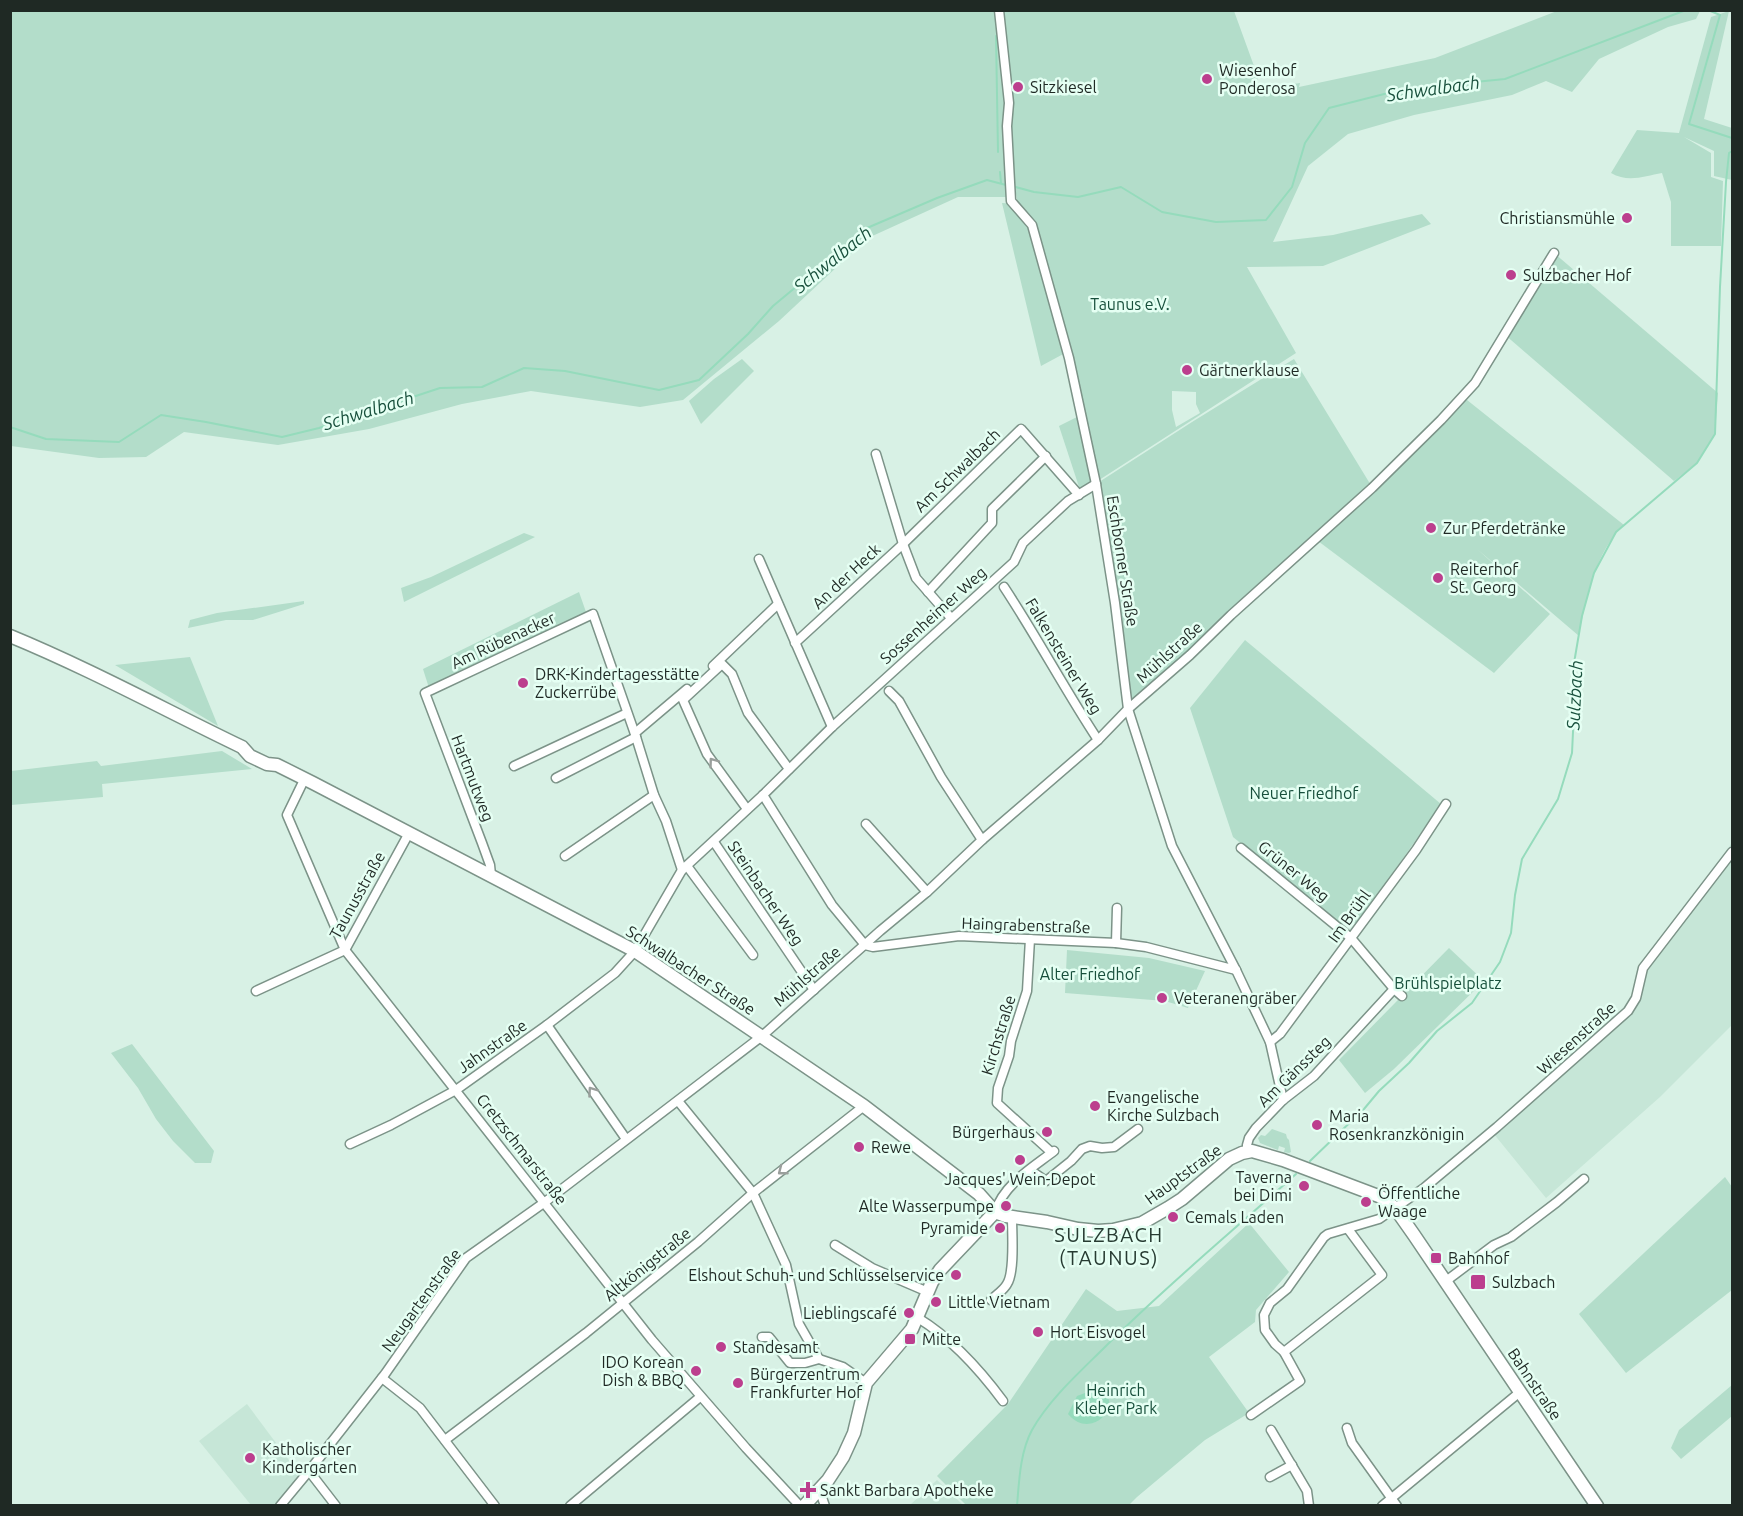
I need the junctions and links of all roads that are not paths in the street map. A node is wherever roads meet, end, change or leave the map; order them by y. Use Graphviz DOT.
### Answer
graph roads {
  1 [pos="999,10"];
  2 [pos="1554,253"];
  3 [pos="876,454"];
  4 [pos="1046,456"];
  5 [pos="1096,484"];
  6 [pos="1079,495"];
  7 [pos="903,544"];
  8 [pos="759,558"];
  9 [pos="1004,587"];
  10 [pos="928,592"];
  11 [pos="778,604"];
  12 [pos="951,618"];
  13 [pos="10,636"];
  14 [pos="795,643"];
  15 [pos="889,691"];
  16 [pos="425,693"];
  17 [pos="1128,709"];
  18 [pos="627,713"];
  19 [pos="832,727"];
  20 [pos="636,735"];
  21 [pos="1098,740"];
  22 [pos="514,766"];
  23 [pos="789,770"];
  24 [pos="556,778"];
  25 [pos="304,780"];
  26 [pos="654,795"];
  27 [pos="763,795"];
  28 [pos="1446,804"];
  29 [pos="747,809"];
  30 [pos="866,824"];
  31 [pos="409,833"];
  32 [pos="982,840"];
  33 [pos="714,842"];
  34 [pos="1241,848"];
  35 [pos="1732,852"];
  36 [pos="565,856"];
  37 [pos="684,868"];
  38 [pos="491,874"];
  39 [pos="927,892"];
  40 [pos="1117,908"];
  41 [pos="1351,938"];
  42 [pos="1030,939"];
  43 [pos="1116,943"];
  44 [pos="865,945"];
  45 [pos="345,950"];
  46 [pos="635,951"];
  47 [pos="753,955"];
  48 [pos="1236,970"];
  49 [pos="1395,989"];
  50 [pos="814,990"];
  51 [pos="256,991"];
  52 [pos="1402,996"];
  53 [pos="547,1025"];
  54 [pos="762,1036"];
  55 [pos="1270,1042"];
  56 [pos="456,1090"];
  57 [pos="1283,1100"];
  58 [pos="678,1101"];
  59 [pos="864,1106"];
  60 [pos="1138,1129"];
  61 [pos="626,1139"];
  62 [pos="350,1144"];
  63 [pos="1247,1151"];
  64 [pos="1030,1170"];
  65 [pos="1584,1179"];
  66 [pos="753,1193"];
  67 [pos="545,1202"];
  68 [pos="1395,1208"];
  69 [pos="995,1212"];
  70 [pos="1012,1218"];
  71 [pos="1348,1229"];
  72 [pos="835,1245"];
  73 [pos="1446,1281"];
  74 [pos="928,1292"];
  75 [pos="990,1300"];
  76 [pos="624,1303"];
  77 [pos="918,1318"];
  78 [pos="762,1337"];
  79 [pos="1284,1352"];
  80 [pos="819,1359"];
  81 [pos="382,1378"];
  82 [pos="866,1383"];
  83 [pos="1520,1392"];
  84 [pos="700,1397"];
  85 [pos="1003,1401"];
  86 [pos="1251,1414"];
  87 [pos="1347,1428"];
  88 [pos="1271,1430"];
  89 [pos="445,1440"];
  90 [pos="1292,1465"];
  91 [pos="309,1471"];
  92 [pos="1270,1477"];
  93 [pos="819,1489"];
  94 [pos="1394,1502"];
  95 [pos="280,1506"];
  96 [pos="336,1506"];
  97 [pos="495,1506"];
  98 [pos="570,1506"];
  99 [pos="802,1506"];
  100 [pos="825,1506"];
  101 [pos="1309,1506"];
  102 [pos="1382,1506"];
  103 [pos="1597,1506"];
  1 -- 5 [label="street, Eschborner Straße"];
  2 -- 17 [label="street, Mühlstraße"];
  3 -- 7 [label="street"];
  4 -- 6 [label="street, Am Schwalbach"];
  4 -- 7 [label="street, Am Schwalbach"];
  4 -- 10 [label="street"];
  5 -- 6 [label="street, Sossenheimer Weg"];
  5 -- 17 [label="street, Eschborner Straße"];
  6 -- 12 [label="street, Sossenheimer Weg"];
  7 -- 10 [label="street, An der Heck"];
  7 -- 14 [label="street, An der Heck"];
  8 -- 11 [label="street"];
  9 -- 21 [label="street, Falkensteiner Weg"];
  10 -- 12 [label="street, An der Heck"];
  11 -- 14 [label="street"];
  11 -- 20 [label="street"];
  12 -- 19 [label="street, Sossenheimer Weg"];
  13 -- 25 [label="street, Schwalbacher Straße"];
  14 -- 19 [label="street"];
  15 -- 32 [label="street"];
  16 -- 18 [label="street, Am Rübenacker"];
  16 -- 38 [label="street, Hartmutweg"];
  17 -- 21 [label="street, Mühlstraße"];
  17 -- 48 [label="street, Eschborner Straße"];
  18 -- 20 [label="street"];
  18 -- 22 [label="street"];
  19 -- 23 [label="street, Sossenheimer Weg"];
  20 -- 24 [label="street"];
  20 -- 26 [label="street"];
  21 -- 32 [label="street, Mühlstraße"];
  23 -- 27 [label="street, Sossenheimer Weg"];
  29 -- 23 [label="street, one-way"];
  25 -- 31 [label="street, Schwalbacher Straße"];
  25 -- 45 [label="street, Cretzschmarstraße"];
  26 -- 36 [label="street"];
  26 -- 37 [label="street"];
  27 -- 29 [label="street, Sossenheimer Weg"];
  27 -- 44 [label="street"];
  28 -- 41 [label="street, Im Brühl"];
  29 -- 33 [label="street, Sossenheimer Weg"];
  30 -- 39 [label="street"];
  31 -- 38 [label="street, Schwalbacher Straße"];
  31 -- 45 [label="street, Taunusstraße"];
  32 -- 39 [label="street, Mühlstraße"];
  33 -- 37 [label="street, Sossenheimer Weg"];
  33 -- 50 [label="street, Steinbacher Weg"];
  34 -- 41 [label="street, Grüner Weg"];
  35 -- 68 [label="street, Wiesenstraße"];
  37 -- 46 [label="street, Sossenheimer Weg"];
  37 -- 47 [label="street"];
  38 -- 46 [label="street, Schwalbacher Straße"];
  39 -- 44 [label="street, Mühlstraße"];
  40 -- 43 [label="street"];
  41 -- 49 [label="street, Grüner Weg"];
  41 -- 55 [label="street, Im Brühl"];
  42 -- 43 [label="street, Haingrabenstraße"];
  42 -- 44 [label="street, Haingrabenstraße"];
  42 -- 64 [label="street, Kirchstraße"];
  43 -- 48 [label="street, Haingrabenstraße"];
  44 -- 50 [label="street, Mühlstraße"];
  45 -- 51 [label="street, Taunusstraße"];
  45 -- 56 [label="street, Cretzschmarstraße"];
  46 -- 53 [label="street, Jahnstraße"];
  46 -- 54 [label="street, Schwalbacher Straße"];
  48 -- 55 [label="street, Eschborner Straße"];
  49 -- 52 [label="street, Grüner Weg"];
  49 -- 57 [label="street, Am Gänssteg"];
  50 -- 54 [label="street, Mühlstraße"];
  53 -- 56 [label="street, Jahnstraße"];
  61 -- 53 [label="street, one-way"];
  54 -- 58 [label="street, Neugartenstraße"];
  54 -- 59 [label="street, Schwalbacher Straße"];
  55 -- 57 [label="street, Eschborner Straße"];
  56 -- 62 [label="street, Jahnstraße"];
  56 -- 67 [label="street, Cretzschmarstraße"];
  57 -- 63 [label="street, Am Gänssteg"];
  58 -- 61 [label="street, Neugartenstraße"];
  58 -- 66 [label="street"];
  59 -- 66 [label="street, Altkönigstraße, one-way"];
  59 -- 69 [label="street, Schwalbacher Straße"];
  60 -- 64 [label="street"];
  61 -- 67 [label="street, Neugartenstraße"];
  63 -- 68 [label="street, Bahnstraße"];
  63 -- 70 [label="street, Hauptstraße"];
  64 -- 69 [label="street"];
  65 -- 73 [label="street"];
  66 -- 76 [label="street, Altkönigstraße"];
  66 -- 80 [label="street"];
  67 -- 76 [label="street, Cretzschmarstraße"];
  67 -- 81 [label="street, Neugartenstraße"];
  68 -- 71 [label="street, Wiesenstraße"];
  68 -- 73 [label="street, Bahnstraße"];
  69 -- 70 [label="street, Hauptstraße"];
  69 -- 74 [label="street"];
  70 -- 75 [label="street"];
  71 -- 79 [label="street, Wiesenstraße"];
  71 -- 79 [label="street"];
  72 -- 74 [label="street"];
  73 -- 83 [label="street, Bahnstraße"];
  74 -- 77 [label="street"];
  76 -- 84 [label="street, Cretzschmarstraße"];
  76 -- 89 [label="street, Altkönigstraße"];
  77 -- 82 [label="street"];
  77 -- 85 [label="street"];
  78 -- 80 [label="street"];
  79 -- 86 [label="street, Wiesenstraße"];
  80 -- 82 [label="street"];
  81 -- 89 [label="street"];
  81 -- 91 [label="street, Neugartenstraße"];
  82 -- 93 [label="street"];
  83 -- 94 [label="street"];
  83 -- 103 [label="street, Bahnstraße"];
  84 -- 98 [label="street"];
  84 -- 99 [label="street, Cretzschmarstraße"];
  87 -- 94 [label="street"];
  88 -- 90 [label="street"];
  89 -- 97 [label="street"];
  90 -- 92 [label="street"];
  90 -- 101 [label="street"];
  91 -- 95 [label="street, Neugartenstraße"];
  91 -- 96 [label="street"];
  93 -- 99 [label="street"];
  93 -- 100 [label="street"];
  94 -- 102 [label="street"];
}
